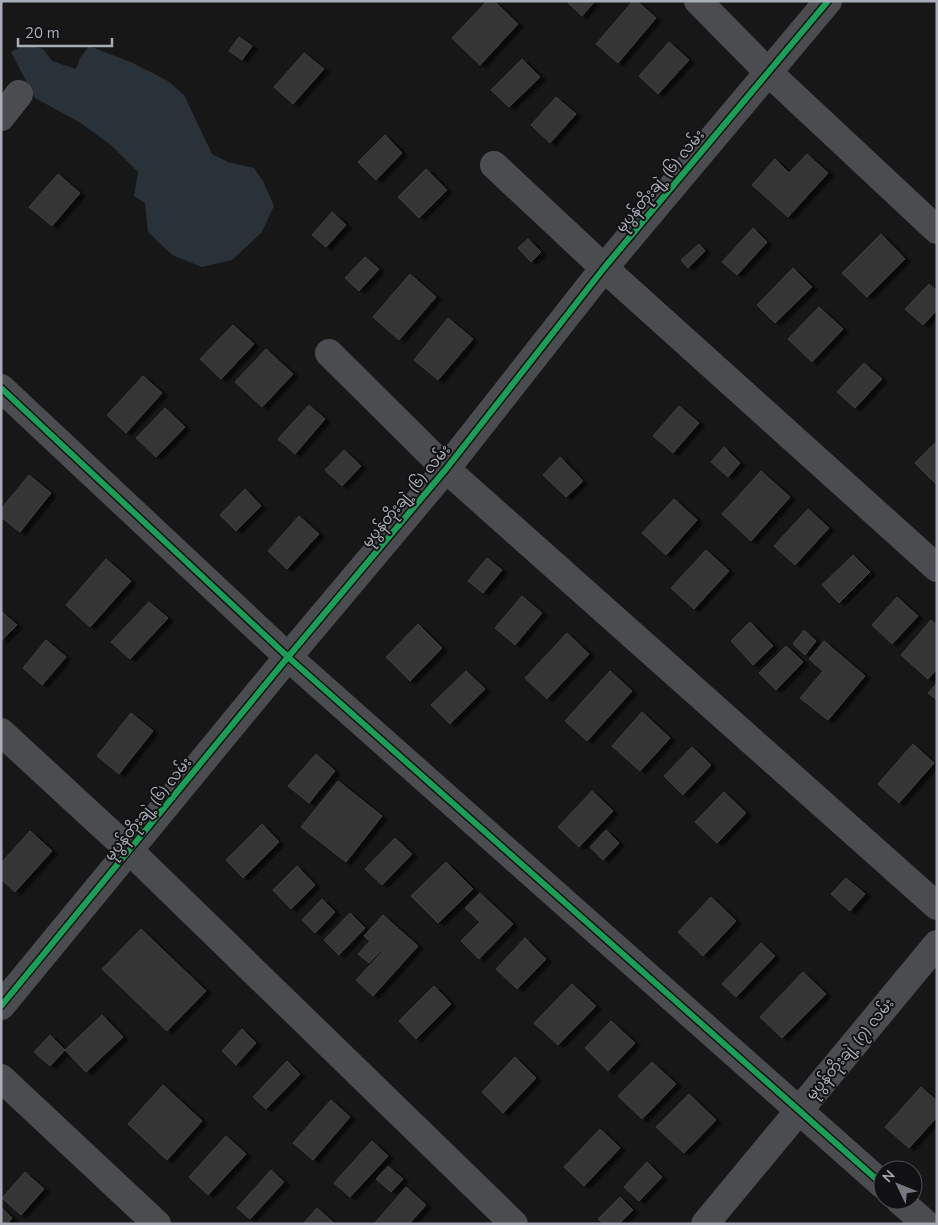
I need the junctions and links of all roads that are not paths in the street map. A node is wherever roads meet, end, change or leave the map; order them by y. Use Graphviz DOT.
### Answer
graph roads {
  1 [pos="698,1"];
  2 [pos="828,1"];
  3 [pos="768,72"];
  4 [pos="19,94"];
  5 [pos="1,117"];
  6 [pos="494,165"];
  7 [pos="937,230"];
  8 [pos="604,268"];
  9 [pos="329,353"];
  10 [pos="1,388"];
  11 [pos="446,469"];
  12 [pos="937,568"];
  13 [pos="288,656"];
  14 [pos="1,732"];
  15 [pos="130,850"];
  16 [pos="937,906"];
  17 [pos="937,944"];
  18 [pos="1,1006"];
  19 [pos="1,1078"];
  20 [pos="799,1110"];
  21 [pos="873,1176"];
  22 [pos="910,1210"];
  23 [pos="157,1224"];
  24 [pos="514,1224"];
  25 [pos="705,1224"];
  26 [pos="926,1224"];
  1 -- 3 [label="street"];
  2 -- 3 [label="street, မုပွန်တိုးချဲ့ (၆) လမ်း"];
  3 -- 7 [label="street"];
  3 -- 8 [label="street, မုပွန်တိုးချဲ့ (၆) လမ်း"];
  4 -- 5 [label="street"];
  6 -- 8 [label="street"];
  8 -- 11 [label="street, မုပွန်တိုးချဲ့ (၆) လမ်း"];
  8 -- 12 [label="street"];
  9 -- 11 [label="street"];
  10 -- 13 [label="street"];
  11 -- 13 [label="street, မုပွန်တိုးချဲ့ (၆) လမ်း"];
  11 -- 16 [label="street"];
  13 -- 15 [label="street, မုပွန်တိုးချဲ့ (၆) လမ်း"];
  13 -- 20 [label="street"];
  14 -- 15 [label="street"];
  15 -- 18 [label="street, မုပွန်တိုးချဲ့ (၆) လမ်း"];
  15 -- 24 [label="street"];
  17 -- 20 [label="street, မုပွန်တိုးချဲ့ (၇) လမ်း"];
  19 -- 23 [label="street"];
  20 -- 21 [label="street"];
  20 -- 25 [label="street, မုပွန်တိုးချဲ့ (၇) လမ်း"];
  22 -- 26 [label="street"];
}
